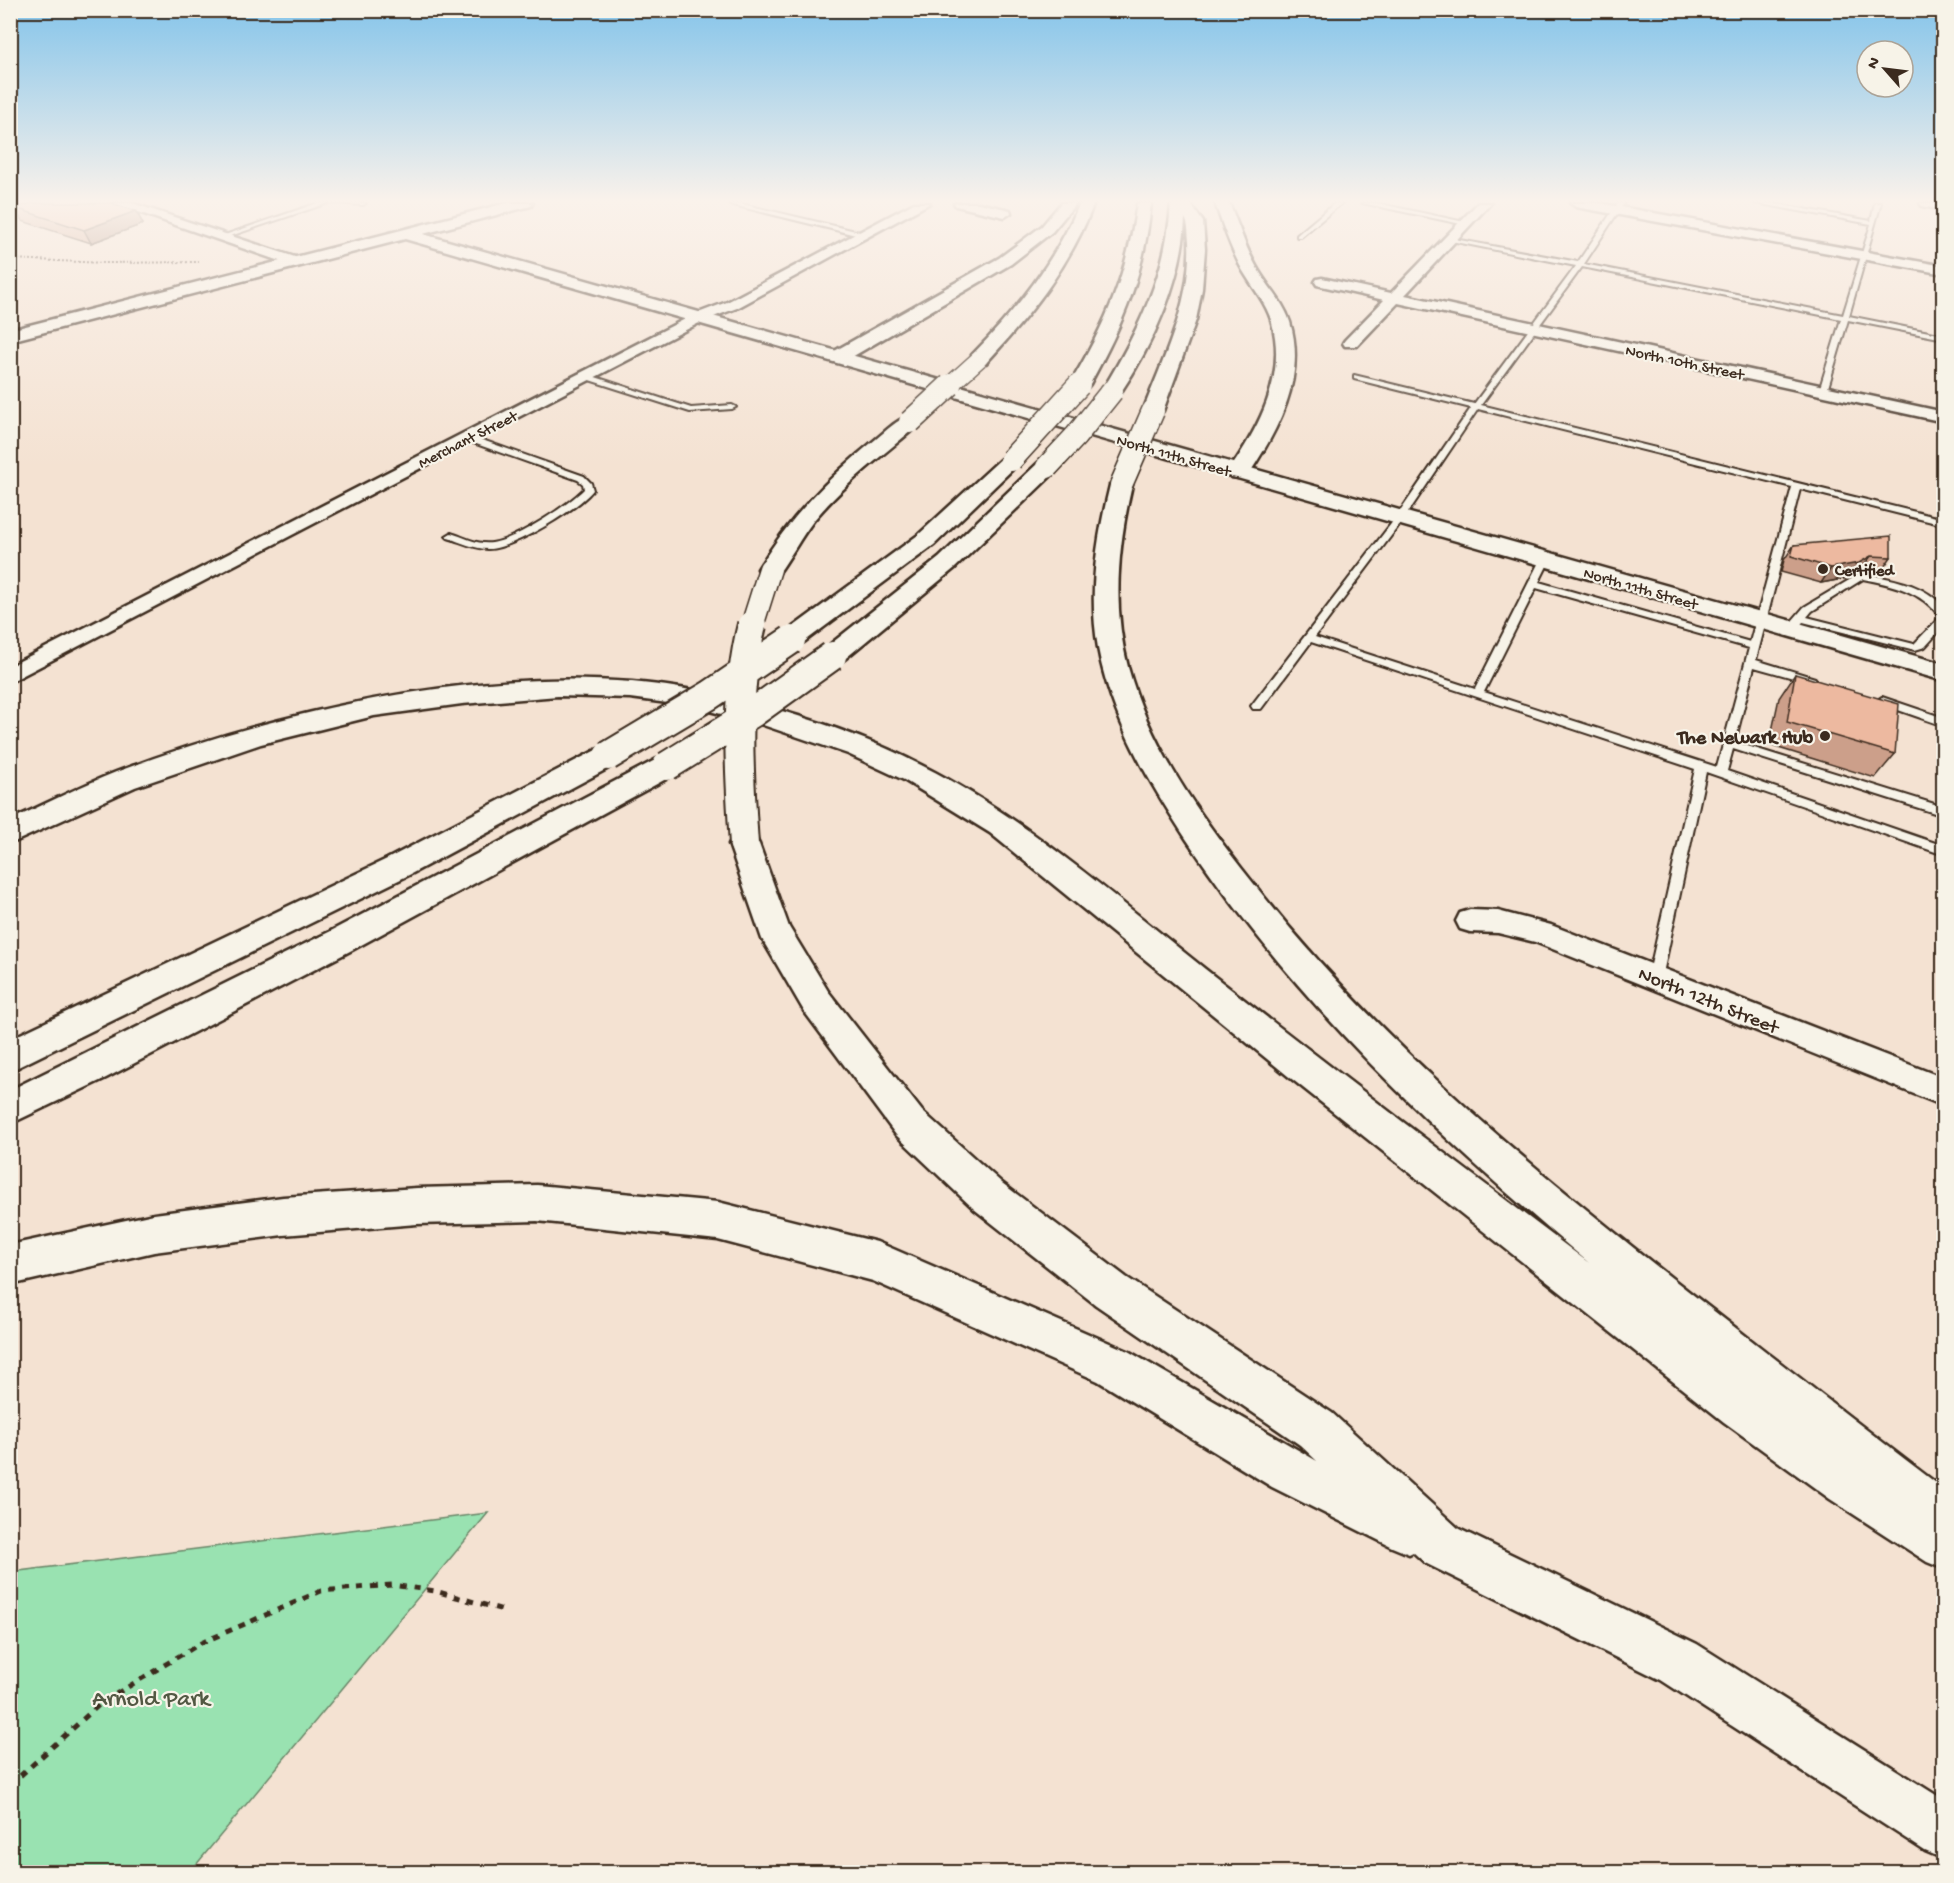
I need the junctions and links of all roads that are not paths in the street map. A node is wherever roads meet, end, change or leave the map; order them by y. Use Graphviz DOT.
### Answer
graph roads {
  1 [pos="178,291"];
  2 [pos="603,291"];
  3 [pos="759,291"];
  4 [pos="953,291"];
  5 [pos="1041,291"];
  6 [pos="1128,291"];
  7 [pos="1163,291"];
  8 [pos="1194,291"];
  9 [pos="1263,291"];
  10 [pos="1362,291"];
  11 [pos="1402,291"];
  12 [pos="1561,291"];
  13 [pos="1710,291"];
  14 [pos="1854,291"];
  15 [pos="1395,298"];
  16 [pos="698,318"];
  17 [pos="1846,318"];
  18 [pos="1533,329"];
  19 [pos="14,331"];
  20 [pos="1944,337"];
  21 [pos="1351,343"];
  22 [pos="838,357"];
  23 [pos="586,376"];
  24 [pos="1357,377"];
  25 [pos="1823,391"];
  26 [pos="732,406"];
  27 [pos="1476,407"];
  28 [pos="1944,417"];
  29 [pos="468,438"];
  30 [pos="1239,472"];
  31 [pos="1796,487"];
  32 [pos="1400,518"];
  33 [pos="1944,522"];
  34 [pos="451,536"];
  35 [pos="1545,560"];
  36 [pos="1533,584"];
  37 [pos="1944,617"];
  38 [pos="1761,621"];
  39 [pos="1795,624"];
  40 [pos="1308,638"];
  41 [pos="1754,646"];
  42 [pos="1750,662"];
  43 [pos="1944,674"];
  44 [pos="10,675"];
  45 [pos="1819,682"];
  46 [pos="1478,693"];
  47 [pos="1865,696"];
  48 [pos="1257,706"];
  49 [pos="1944,722"];
  50 [pos="1729,744"];
  51 [pos="1701,766"];
  52 [pos="1721,773"];
  53 [pos="1944,812"];
  54 [pos="10,833"];
  55 [pos="1944,851"];
  56 [pos="1470,921"];
  57 [pos="1655,978"];
  58 [pos="10,1056"];
  59 [pos="1944,1092"];
  60 [pos="10,1108"];
  61 [pos="10,1265"];
  62 [pos="1744,1386"];
  63 [pos="1944,1519"];
  64 [pos="1944,1545"];
  65 [pos="1442,1546"];
  66 [pos="1944,1832"];
  1 -- 19 [label="main road"];
  2 -- 16 [label="main road, North 11th Street"];
  3 -- 16 [label="street, Merchant Street"];
  4 -- 22 [label="main road"];
  5 -- 65 [label="main road, bridge"];
  6 -- 58 [label="main road, bridge"];
  7 -- 60 [label="main road, bridge"];
  8 -- 62 [label="main road, bridge"];
  9 -- 30 [label="main road"];
  10 -- 15 [label="street, North 10th Street"];
  11 -- 15 [label="street"];
  12 -- 18 [label="lane"];
  13 -- 17 [label="lane"];
  14 -- 17 [label="lane"];
  15 -- 18 [label="street, North 10th Street"];
  15 -- 21 [label="street"];
  16 -- 22 [label="main road, North 11th Street"];
  16 -- 23 [label="street, Merchant Street"];
  17 -- 20 [label="lane"];
  17 -- 25 [label="lane"];
  18 -- 25 [label="street, North 10th Street"];
  18 -- 27 [label="lane"];
  22 -- 30 [label="main road, North 11th Street"];
  23 -- 26 [label="lane"];
  23 -- 29 [label="street, Merchant Street"];
  24 -- 27 [label="lane"];
  25 -- 28 [label="street, North 10th Street"];
  27 -- 31 [label="lane"];
  27 -- 32 [label="lane"];
  29 -- 34 [label="lane"];
  29 -- 44 [label="street, Merchant Street"];
  30 -- 32 [label="main road, North 11th Street"];
  31 -- 33 [label="lane"];
  31 -- 38 [label="lane"];
  32 -- 35 [label="main road, North 11th Street"];
  32 -- 40 [label="lane"];
  35 -- 36 [label="lane"];
  35 -- 38 [label="main road, North 11th Street"];
  36 -- 41 [label="lane"];
  36 -- 46 [label="lane"];
  37 -- 39 [label="lane"];
  37 -- 39 [label="lane"];
  38 -- 39 [label="main road, North 11th Street"];
  38 -- 41 [label="lane"];
  39 -- 43 [label="main road, North 11th Street"];
  40 -- 46 [label="lane"];
  40 -- 48 [label="lane"];
  41 -- 42 [label="lane"];
  42 -- 45 [label="lane"];
  42 -- 50 [label="lane"];
  46 -- 51 [label="lane"];
  47 -- 49 [label="lane"];
  50 -- 52 [label="lane"];
  50 -- 53 [label="lane"];
  51 -- 52 [label="lane"];
  51 -- 57 [label="lane"];
  52 -- 55 [label="lane"];
  54 -- 62 [label="main road"];
  56 -- 57 [label="street, North 12th Street"];
  57 -- 59 [label="street, North 12th Street"];
  61 -- 65 [label="main road"];
  62 -- 63 [label="main road"];
  62 -- 64 [label="main road"];
  65 -- 66 [label="main road"];
}
